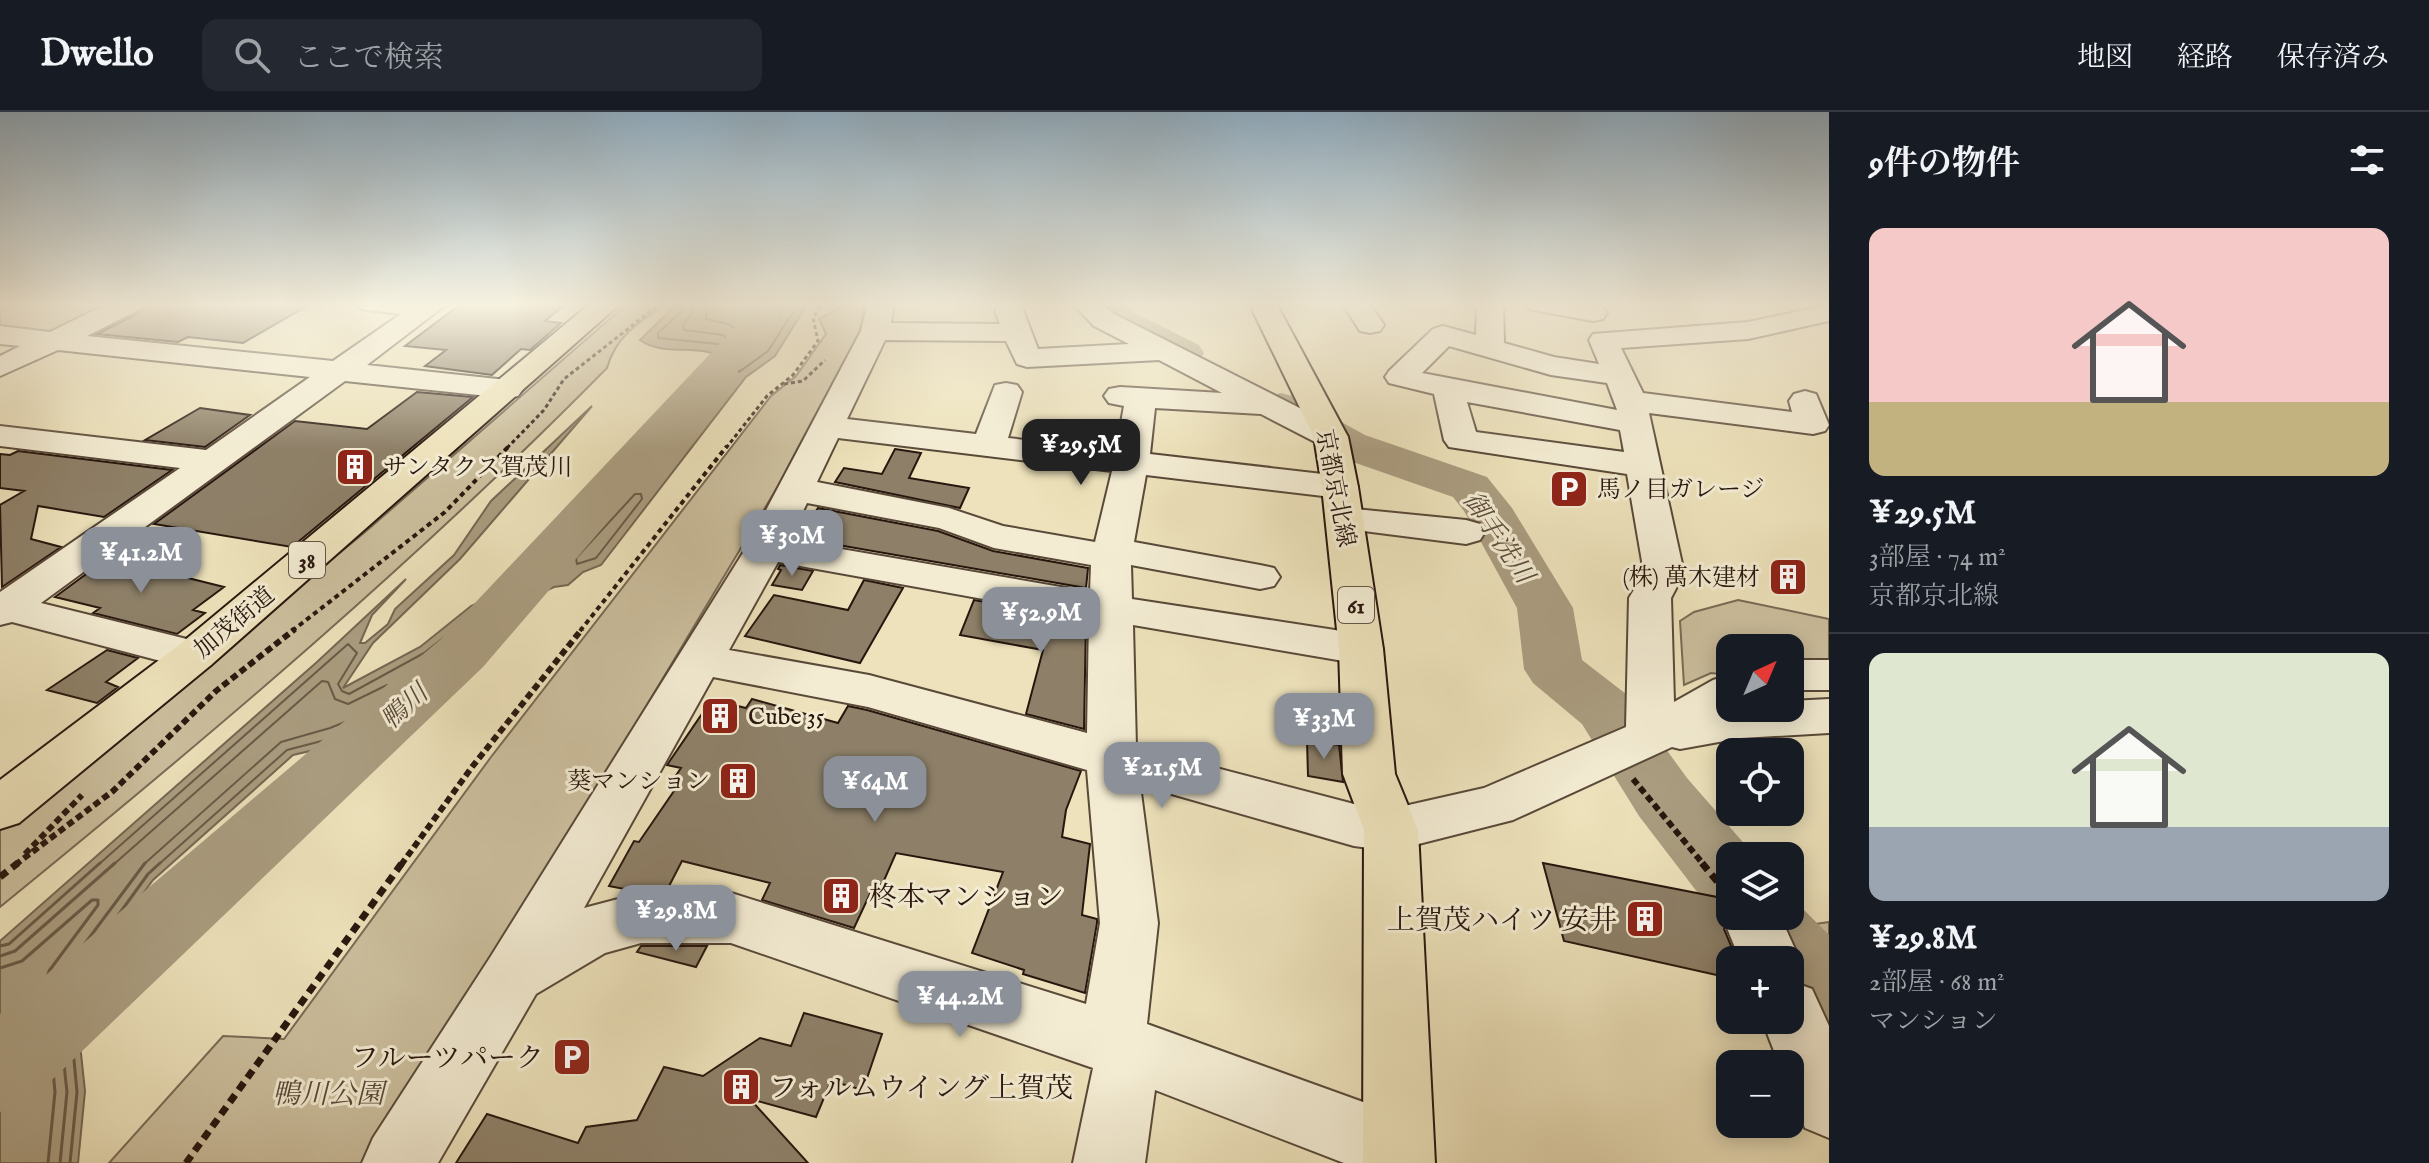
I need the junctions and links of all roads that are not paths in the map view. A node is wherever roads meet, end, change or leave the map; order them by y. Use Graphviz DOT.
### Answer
graph roads {
  1 [pos="29,352"];
  2 [pos="165,352"];
  3 [pos="367,352"];
  4 [pos="550,352"];
  5 [pos="862,352"];
  6 [pos="1025,352"];
  7 [pos="1147,352"];
  8 [pos="1170,352"];
  9 [pos="1287,352"];
  10 [pos="1426,352"];
  11 [pos="1506,352"];
  12 [pos="1608,352"];
  13 [pos="0,367"];
  14 [pos="341,371"];
  15 [pos="1448,388"];
  16 [pos="507,389"];
  17 [pos="1006,392"];
  18 [pos="1628,400"];
  19 [pos="1805,401"];
  20 [pos="1272,406"];
  21 [pos="829,427"];
  22 [pos="0,436"];
  23 [pos="1331,437"];
  24 [pos="989,446"];
  25 [pos="213,461"];
  26 [pos="1131,464"];
  27 [pos="1641,465"];
  28 [pos="794,489"];
  29 [pos="1343,503"];
  30 [pos="1466,532"];
  31 [pos="766,548"];
  32 [pos="1112,553"];
  33 [pos="1260,577"];
  34 [pos="1111,608"];
  35 [pos="2,609"];
  36 [pos="1361,649"];
  37 [pos="195,655"];
  38 [pos="698,659"];
  39 [pos="1804,675"];
  40 [pos="1829,675"];
  41 [pos="1716,699"];
  42 [pos="1829,716"];
  43 [pos="1624,748"];
  44 [pos="1111,757"];
  45 [pos="0,809"];
  46 [pos="1391,830"];
  47 [pos="513,976"];
  48 [pos="1800,1034"];
  49 [pos="1120,1047"];
  50 [pos="1829,1104"];
  51 [pos="1399,1156"];
  52 [pos="398,1163"];
  53 [pos="1109,1163"];
  1 -- 13 [label="street"];
  2 -- 14 [label="street"];
  3 -- 14 [label="street"];
  4 -- 16 [label="main road, 加茂街道 / 38"];
  5 -- 21 [label="street"];
  6 -- 7 [label="street"];
  8 -- 20 [label="street"];
  9 -- 23 [label="main road, 京都京北線 / 61"];
  10 -- 15 [label="street"];
  11 -- 18 [label="street"];
  12 -- 18 [label="street"];
  14 -- 16 [label="street"];
  14 -- 25 [label="street"];
  15 -- 18 [label="street"];
  15 -- 27 [label="street"];
  16 -- 37 [label="main road, 加茂街道 / 38"];
  17 -- 24 [label="street"];
  18 -- 19 [label="street"];
  18 -- 27 [label="street"];
  20 -- 23 [label="street"];
  20 -- 26 [label="street"];
  21 -- 24 [label="street"];
  21 -- 28 [label="street"];
  22 -- 25 [label="street"];
  23 -- 29 [label="main road, 京都京北線 / 61"];
  24 -- 26 [label="street"];
  25 -- 35 [label="street"];
  26 -- 29 [label="street"];
  26 -- 32 [label="street"];
  27 -- 43 [label="street"];
  28 -- 31 [label="street"];
  28 -- 32 [label="street"];
  29 -- 30 [label="street"];
  29 -- 36 [label="main road, 京都京北線 / 61"];
  31 -- 34 [label="street"];
  31 -- 38 [label="street"];
  32 -- 33 [label="street"];
  32 -- 34 [label="street"];
  34 -- 36 [label="street"];
  34 -- 44 [label="street"];
  35 -- 37 [label="street"];
  36 -- 46 [label="main road, 京都京北線 / 61"];
  37 -- 45 [label="main road, 加茂街道 / 38"];
  38 -- 44 [label="street"];
  38 -- 47 [label="street"];
  39 -- 40 [label="street"];
  41 -- 43 [label="street"];
  42 -- 43 [label="street"];
  43 -- 46 [label="street"];
  44 -- 46 [label="street"];
  44 -- 49 [label="street"];
  46 -- 51 [label="main road, 京都京北線 / 61"];
  47 -- 49 [label="street"];
  47 -- 52 [label="street"];
  48 -- 50 [label="street"];
  49 -- 51 [label="street"];
  49 -- 53 [label="street"];
}
